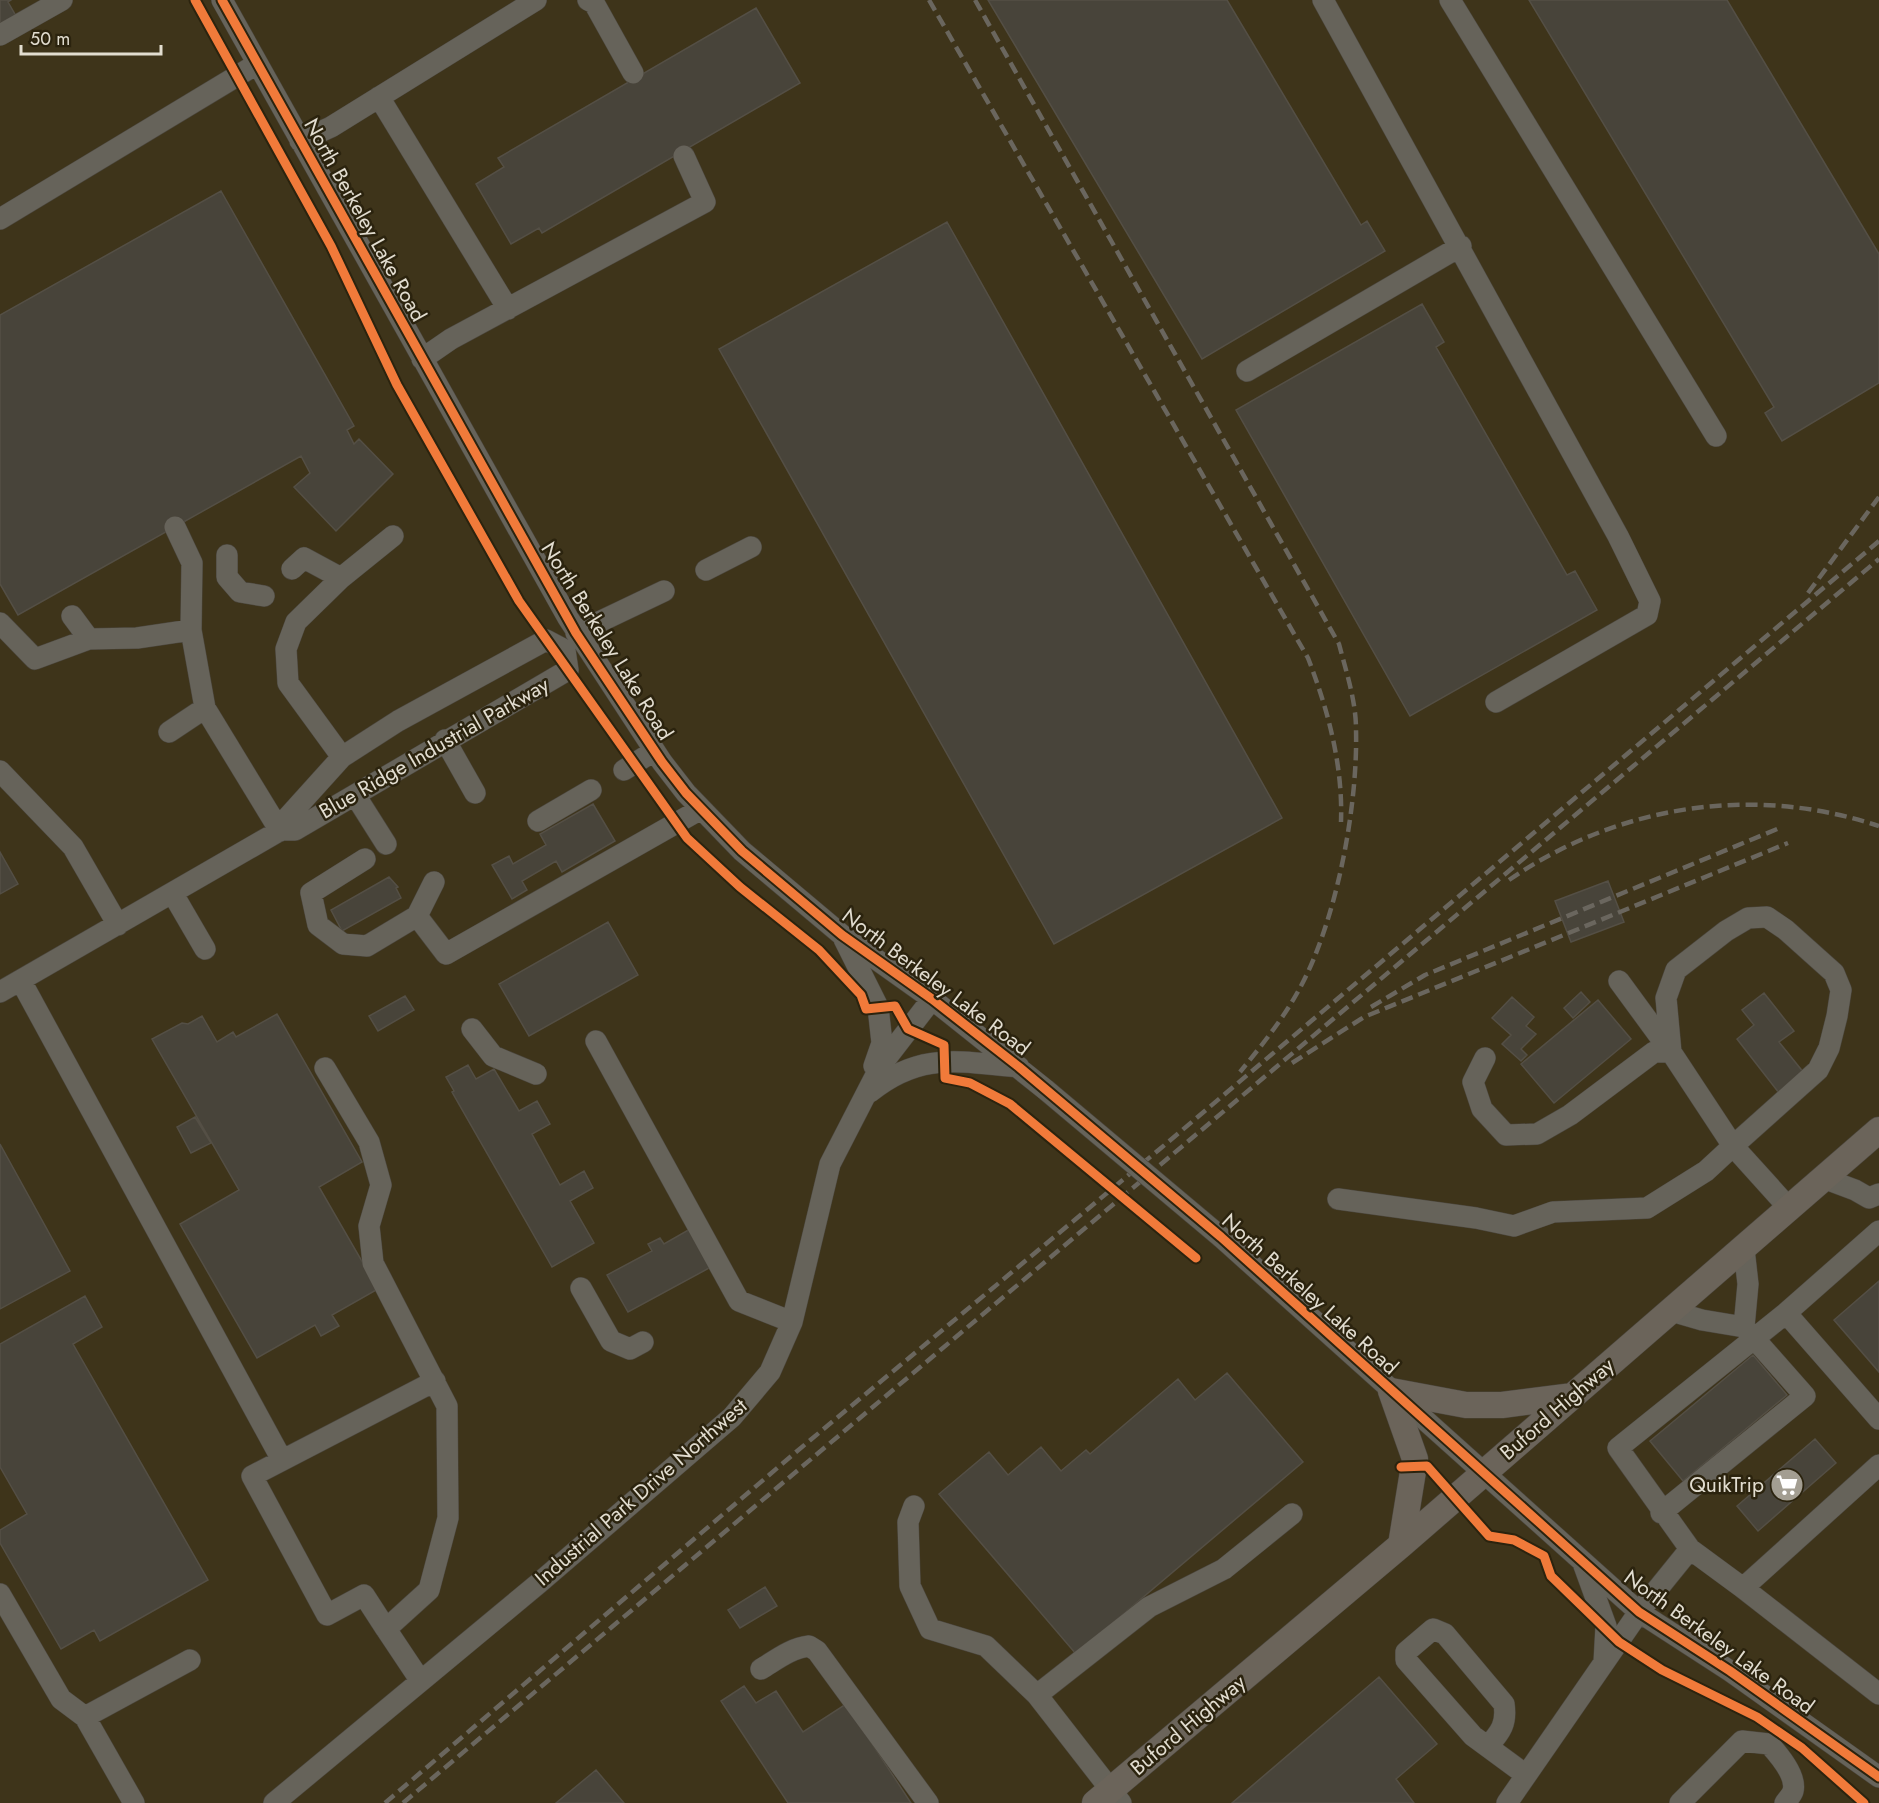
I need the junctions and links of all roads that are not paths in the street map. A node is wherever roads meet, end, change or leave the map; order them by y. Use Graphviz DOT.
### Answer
graph roads {
  1 [pos="62,0"];
  2 [pos="222,0"];
  3 [pos="536,0"];
  4 [pos="588,0"];
  5 [pos="1323,0"];
  6 [pos="1450,0"];
  7 [pos="0,36"];
  8 [pos="257,64"];
  9 [pos="633,73"];
  10 [pos="379,97"];
  11 [pos="300,141"];
  12 [pos="684,156"];
  13 [pos="0,219"];
  14 [pos="1461,246"];
  15 [pos="508,309"];
  16 [pos="422,359"];
  17 [pos="1247,371"];
  18 [pos="1716,436"];
  19 [pos="175,527"];
  20 [pos="393,536"];
  21 [pos="751,547"];
  22 [pos="227,555"];
  23 [pos="292,569"];
  24 [pos="706,570"];
  25 [pos="340,578"];
  26 [pos="664,591"];
  27 [pos="264,596"];
  28 [pos="72,616"];
  29 [pos="0,622"];
  30 [pos="190,630"];
  31 [pos="89,639"];
  32 [pos="574,641"];
  33 [pos="1497,702"];
  34 [pos="206,708"];
  35 [pos="169,732"];
  36 [pos="445,740"];
  37 [pos="654,751"];
  38 [pos="342,757"];
  39 [pos="624,770"];
  40 [pos="0,771"];
  41 [pos="591,790"];
  42 [pos="475,793"];
  43 [pos="355,795"];
  44 [pos="701,808"];
  45 [pos="538,821"];
  46 [pos="280,831"];
  47 [pos="386,844"];
  48 [pos="365,859"];
  49 [pos="434,882"];
  50 [pos="172,894"];
  51 [pos="417,916"];
  52 [pos="118,925"];
  53 [pos="842,934"];
  54 [pos="205,949"];
  55 [pos="21,981"];
  56 [pos="1619,981"];
  57 [pos="0,992"];
  58 [pos="932,999"];
  59 [pos="472,1029"];
  60 [pos="596,1041"];
  61 [pos="1671,1053"];
  62 [pos="1485,1058"];
  63 [pos="1019,1067"];
  64 [pos="325,1068"];
  65 [pos="536,1074"];
  66 [pos="862,1098"];
  67 [pos="1879,1130"];
  68 [pos="1733,1146"];
  69 [pos="1823,1178"];
  70 [pos="1879,1194"];
  71 [pos="1338,1199"];
  72 [pos="1789,1208"];
  73 [pos="1879,1231"];
  74 [pos="1744,1249"];
  75 [pos="581,1288"];
  76 [pos="1671,1311"];
  77 [pos="1786,1313"];
  78 [pos="792,1322"];
  79 [pos="1750,1332"];
  80 [pos="643,1342"];
  81 [pos="435,1381"];
  82 [pos="1391,1391"];
  83 [pos="1573,1396"];
  84 [pos="1879,1419"];
  85 [pos="282,1460"];
  86 [pos="1879,1465"];
  87 [pos="1483,1473"];
  88 [pos="914,1506"];
  89 [pos="1661,1513"];
  90 [pos="1292,1515"];
  91 [pos="1401,1545"];
  92 [pos="1690,1549"];
  93 [pos="1582,1562"];
  94 [pos="1743,1588"];
  95 [pos="0,1594"];
  96 [pos="1639,1612"];
  97 [pos="386,1629"];
  98 [pos="190,1660"];
  99 [pos="1604,1665"];
  100 [pos="761,1669"];
  101 [pos="420,1680"];
  102 [pos="1879,1694"];
  103 [pos="1037,1695"];
  104 [pos="85,1717"];
  105 [pos="1488,1746"];
  106 [pos="1876,1768"];
  107 [pos="1526,1775"];
  108 [pos="1109,1799"];
  109 [pos="134,1803"];
  110 [pos="274,1803"];
  111 [pos="928,1803"];
  112 [pos="1507,1803"];
  113 [pos="1680,1803"];
  114 [pos="1785,1803"];
  1 -- 7 [label="street"];
  2 -- 8 [label="street, North Berkeley Lake Road"];
  3 -- 10 [label="street"];
  4 -- 9 [label="street"];
  5 -- 14 [label="street"];
  6 -- 18 [label="street"];
  8 -- 11 [label="street, North Berkeley Lake Road"];
  8 -- 13 [label="street"];
  10 -- 11 [label="street"];
  10 -- 15 [label="street"];
  11 -- 16 [label="street, North Berkeley Lake Road"];
  12 -- 15 [label="street"];
  14 -- 17 [label="street"];
  14 -- 33 [label="street"];
  15 -- 16 [label="street"];
  16 -- 32 [label="street, North Berkeley Lake Road"];
  19 -- 30 [label="street"];
  20 -- 25 [label="street"];
  21 -- 24 [label="street"];
  22 -- 27 [label="street"];
  23 -- 25 [label="street"];
  25 -- 38 [label="street"];
  26 -- 32 [label="street"];
  28 -- 31 [label="street"];
  29 -- 31 [label="street"];
  30 -- 31 [label="street"];
  30 -- 34 [label="street"];
  32 -- 36 [label="street, Blue Ridge Industrial Parkway"];
  32 -- 37 [label="street, North Berkeley Lake Road"];
  32 -- 38 [label="street, Blue Ridge Industrial Parkway"];
  34 -- 35 [label="street"];
  34 -- 46 [label="street"];
  36 -- 42 [label="street"];
  36 -- 43 [label="street, Blue Ridge Industrial Parkway"];
  37 -- 39 [label="street"];
  37 -- 44 [label="street, North Berkeley Lake Road"];
  38 -- 46 [label="street, Blue Ridge Industrial Parkway"];
  40 -- 52 [label="street"];
  41 -- 45 [label="street"];
  43 -- 46 [label="street, Blue Ridge Industrial Parkway"];
  43 -- 47 [label="street"];
  44 -- 51 [label="street"];
  44 -- 53 [label="street, North Berkeley Lake Road"];
  46 -- 50 [label="street, Blue Ridge Industrial Parkway"];
  48 -- 51 [label="street"];
  49 -- 51 [label="street"];
  50 -- 52 [label="street, Blue Ridge Industrial Parkway"];
  50 -- 54 [label="street"];
  52 -- 55 [label="street, Blue Ridge Industrial Parkway"];
  53 -- 58 [label="street, North Berkeley Lake Road"];
  53 -- 66 [label="street"];
  55 -- 57 [label="street, Blue Ridge Industrial Parkway"];
  55 -- 85 [label="street"];
  56 -- 61 [label="street"];
  58 -- 63 [label="street, North Berkeley Lake Road"];
  58 -- 66 [label="street, Industrial Park Drive Northwest"];
  59 -- 65 [label="street"];
  60 -- 78 [label="street"];
  61 -- 62 [label="street"];
  61 -- 68 [label="street"];
  61 -- 68 [label="street"];
  63 -- 66 [label="street"];
  63 -- 82 [label="street, North Berkeley Lake Road, bridge"];
  64 -- 81 [label="street"];
  66 -- 78 [label="street, Industrial Park Drive Northwest"];
  67 -- 69 [label="main road, Buford Highway"];
  68 -- 71 [label="street"];
  68 -- 72 [label="street"];
  69 -- 70 [label="street"];
  69 -- 72 [label="main road, Buford Highway"];
  72 -- 74 [label="main road, Buford Highway"];
  73 -- 77 [label="street"];
  74 -- 76 [label="main road, Buford Highway"];
  74 -- 79 [label="street"];
  75 -- 80 [label="street"];
  76 -- 79 [label="street"];
  76 -- 83 [label="main road, Buford Highway"];
  77 -- 79 [label="street"];
  77 -- 84 [label="street"];
  78 -- 101 [label="street, Industrial Park Drive Northwest"];
  79 -- 89 [label="street"];
  79 -- 89 [label="street"];
  81 -- 85 [label="street"];
  81 -- 97 [label="street"];
  82 -- 83 [label="main road"];
  82 -- 87 [label="street, North Berkeley Lake Road"];
  82 -- 91 [label="main road"];
  83 -- 87 [label="main road, Buford Highway"];
  85 -- 97 [label="street"];
  86 -- 94 [label="street"];
  87 -- 91 [label="main road, Buford Highway"];
  87 -- 93 [label="street, North Berkeley Lake Road"];
  88 -- 103 [label="street"];
  89 -- 92 [label="street"];
  90 -- 103 [label="street"];
  91 -- 108 [label="main road, Buford Highway"];
  92 -- 94 [label="street"];
  92 -- 96 [label="street"];
  93 -- 96 [label="street, North Berkeley Lake Road"];
  93 -- 99 [label="street"];
  94 -- 102 [label="street"];
  95 -- 104 [label="street"];
  96 -- 99 [label="street, North Berkeley Lake Road"];
  96 -- 106 [label="street, North Berkeley Lake Road"];
  97 -- 101 [label="street"];
  98 -- 104 [label="street"];
  99 -- 107 [label="street, North Berkeley Lake Road"];
  100 -- 111 [label="street"];
  101 -- 110 [label="street, Industrial Park Drive Northwest"];
  103 -- 108 [label="street"];
  104 -- 109 [label="street"];
  105 -- 105 [label="street"];
  105 -- 107 [label="street"];
  107 -- 112 [label="street, North Berkeley Lake Road"];
  113 -- 114 [label="street"];
}
